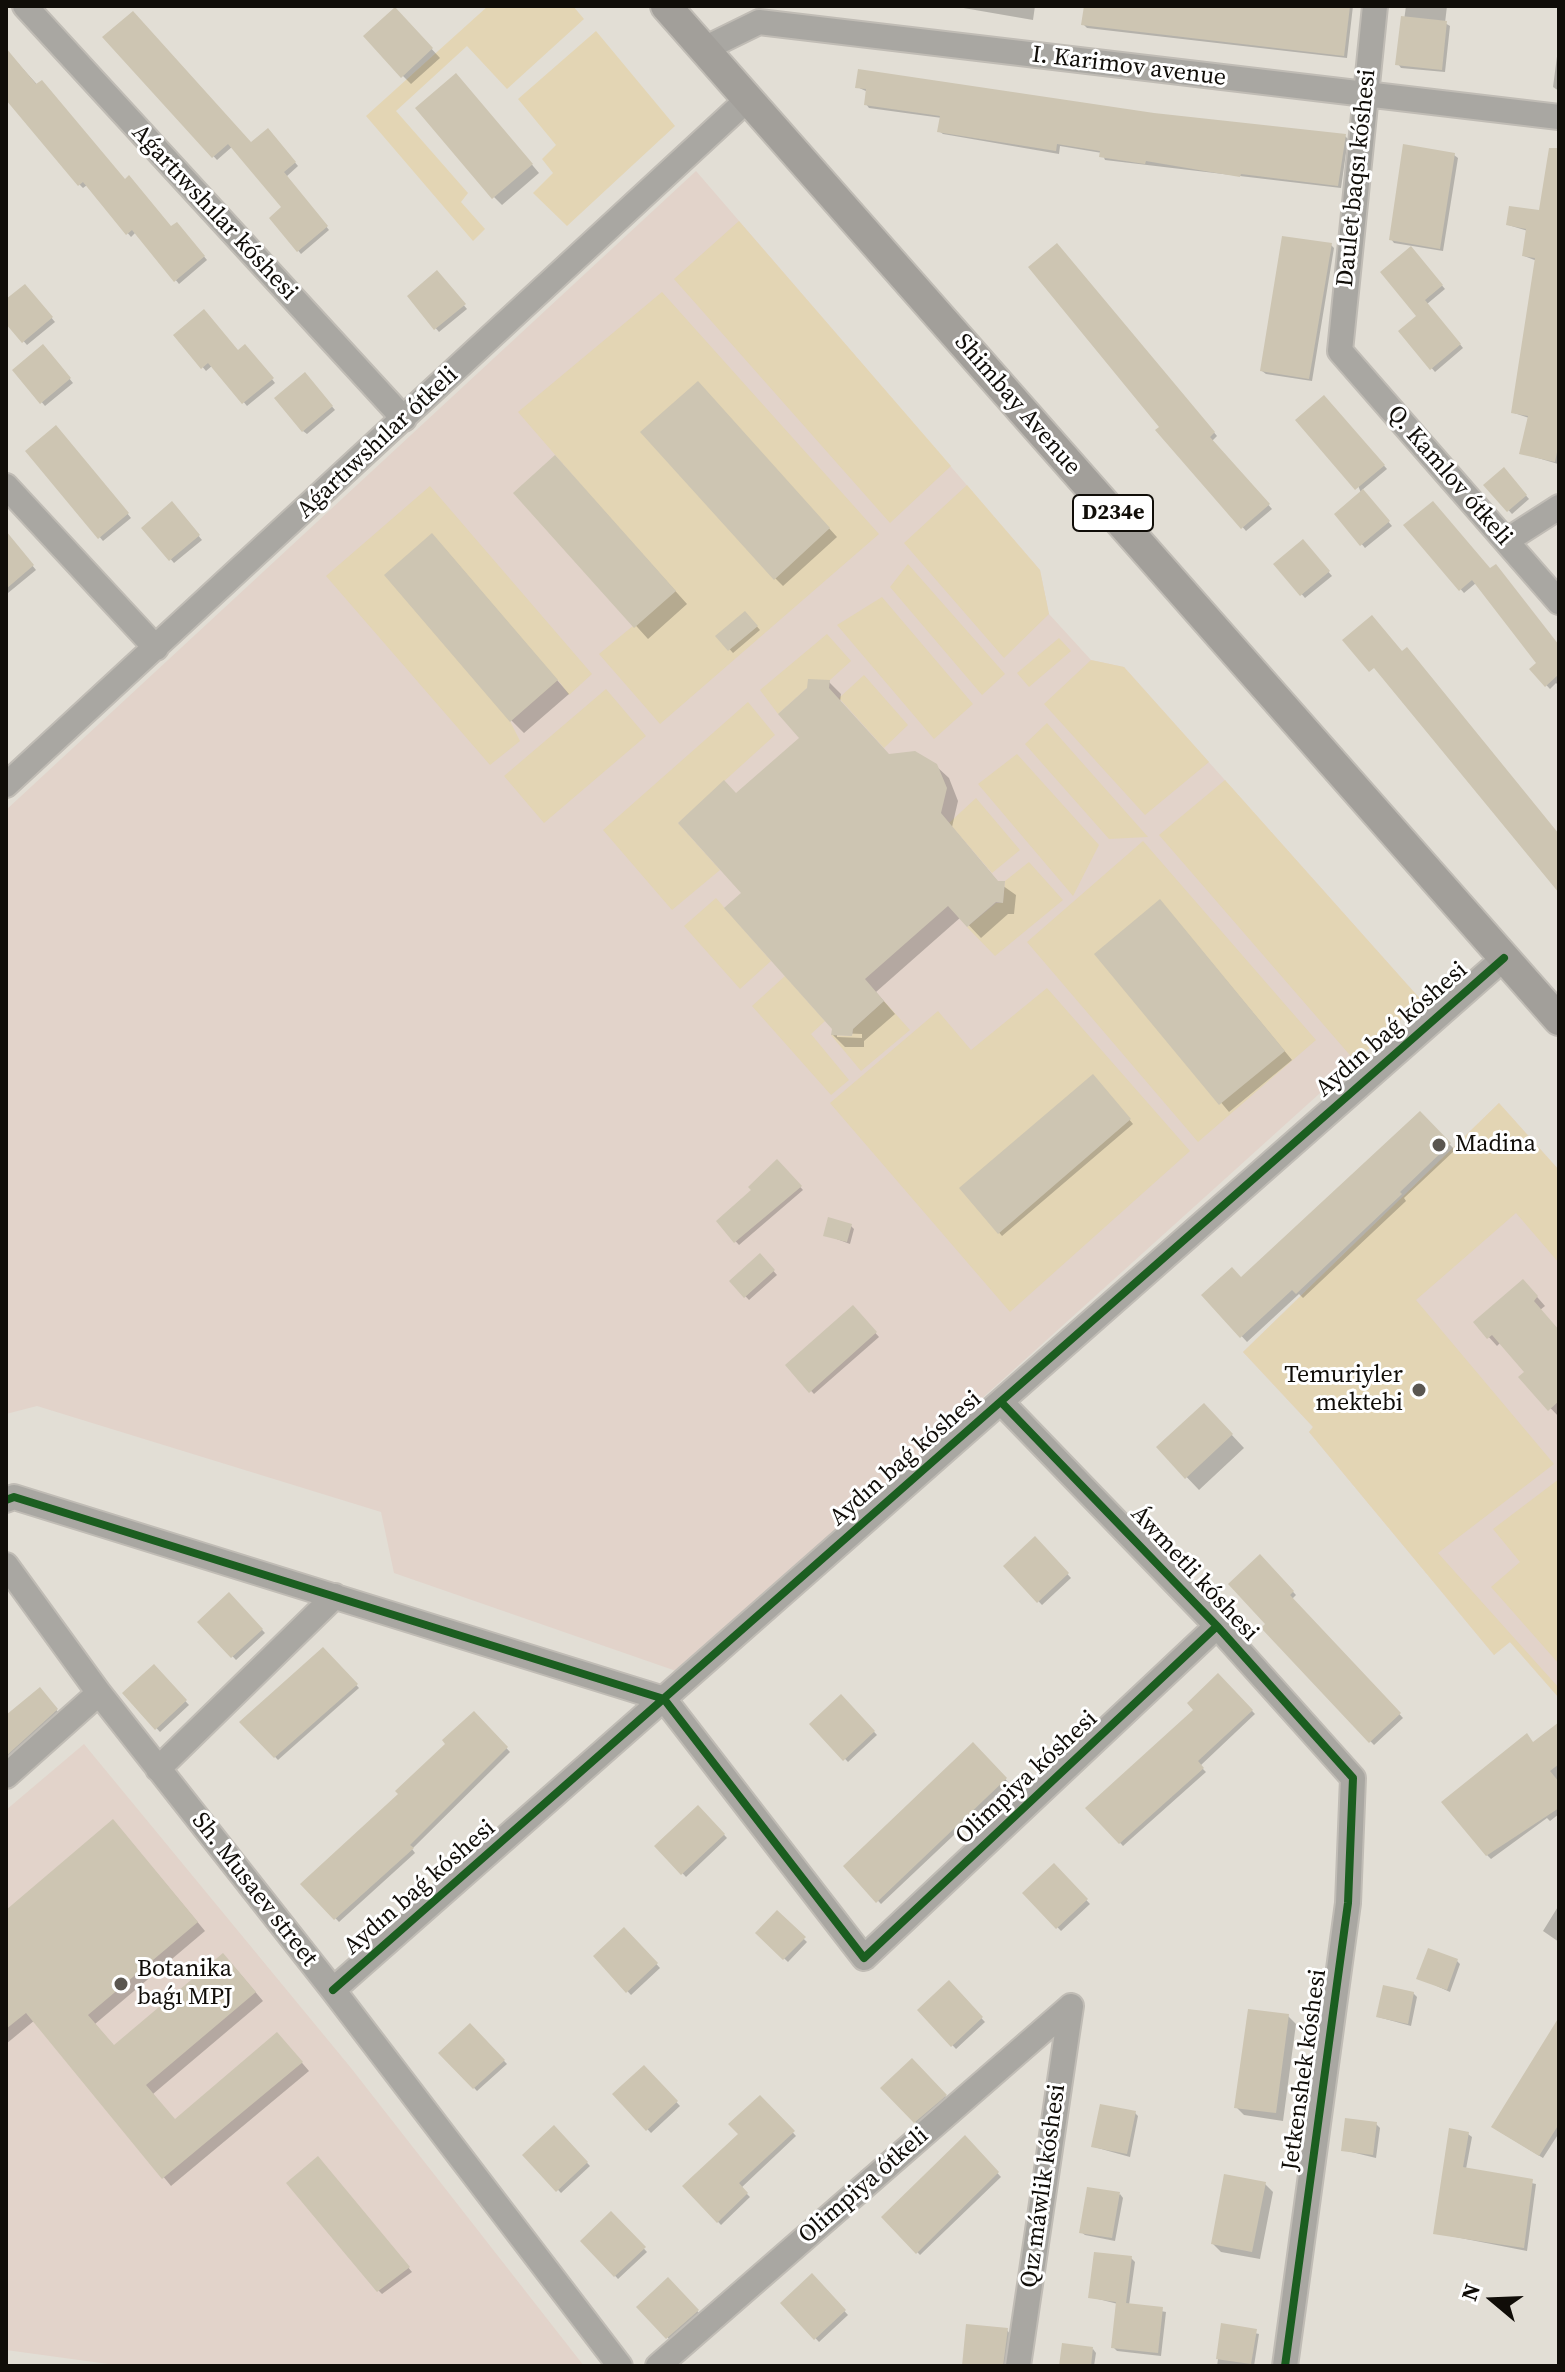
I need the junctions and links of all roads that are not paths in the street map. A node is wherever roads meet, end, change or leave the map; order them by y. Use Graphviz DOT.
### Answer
graph roads {
  1 [pos="25,6"];
  2 [pos="666,6"];
  3 [pos="1375,6"];
  4 [pos="704,49"];
  5 [pos="1365,95"];
  6 [pos="748,99"];
  7 [pos="1559,117"];
  8 [pos="1340,351"];
  9 [pos="404,419"];
  10 [pos="6,486"];
  11 [pos="1559,507"];
  12 [pos="1506,541"];
  13 [pos="1559,602"];
  14 [pos="156,648"];
  15 [pos="6,785"];
  16 [pos="1504,958"];
  17 [pos="1559,1020"];
  18 [pos="1001,1402"];
  19 [pos="6,1500"];
  20 [pos="6,1565"];
  21 [pos="335,1596"];
  22 [pos="1217,1626"];
  23 [pos="99,1693"];
  24 [pos="664,1699"];
  25 [pos="158,1769"];
  26 [pos="6,1776"];
  27 [pos="1353,1778"];
  28 [pos="333,1990"];
  29 [pos="1071,2006"];
  30 [pos="620,2366"];
  31 [pos="658,2366"];
  32 [pos="1018,2366"];
  33 [pos="1285,2366"];
  1 -- 9 [label="street, Aǵartıwshılar kóshesi"];
  2 -- 4 [label="main road, Shimbay Avenue / D234e"];
  3 -- 5 [label="street, Daulet baqsı kóshesi"];
  4 -- 5 [label="street, I. Karimov avenue"];
  4 -- 6 [label="main road, Shimbay Avenue / D234e"];
  5 -- 7 [label="street, I. Karimov avenue"];
  5 -- 8 [label="street, Daulet baqsı kóshesi"];
  6 -- 9 [label="street, Aǵartıwshılar ótkeli"];
  6 -- 16 [label="main road, Shimbay Avenue / D234e"];
  8 -- 12 [label="street, Q. Kamlov ótkeli"];
  9 -- 14 [label="street, Aǵartıwshılar ótkeli"];
  10 -- 14 [label="street"];
  11 -- 12 [label="street"];
  12 -- 13 [label="street, Q. Kamlov ótkeli"];
  14 -- 15 [label="street, Aǵartıwshılar ótkeli"];
  16 -- 17 [label="main road, Shimbay Avenue / D234e"];
  16 -- 18 [label="street, Aydın baǵ kóshesi"];
  18 -- 22 [label="street, Áwmetli kóshesi"];
  18 -- 24 [label="street, Aydın baǵ kóshesi"];
  19 -- 21 [label="street"];
  20 -- 23 [label="street, Sh. Musaev street"];
  21 -- 24 [label="street"];
  21 -- 25 [label="street"];
  22 -- 24 [label="street, Olimpiya kóshesi"];
  22 -- 27 [label="street, Áwmetli kóshesi"];
  23 -- 25 [label="street, Sh. Musaev street"];
  23 -- 26 [label="street"];
  24 -- 28 [label="street, Aydın baǵ kóshesi"];
  25 -- 28 [label="street, Sh. Musaev street"];
  27 -- 33 [label="street, Jetkenshek kóshesi"];
  28 -- 30 [label="street, Sh. Musaev street"];
  29 -- 31 [label="street, Olimpiya ótkeli"];
  29 -- 32 [label="street, Qız máwlik kóshesi"];
}
